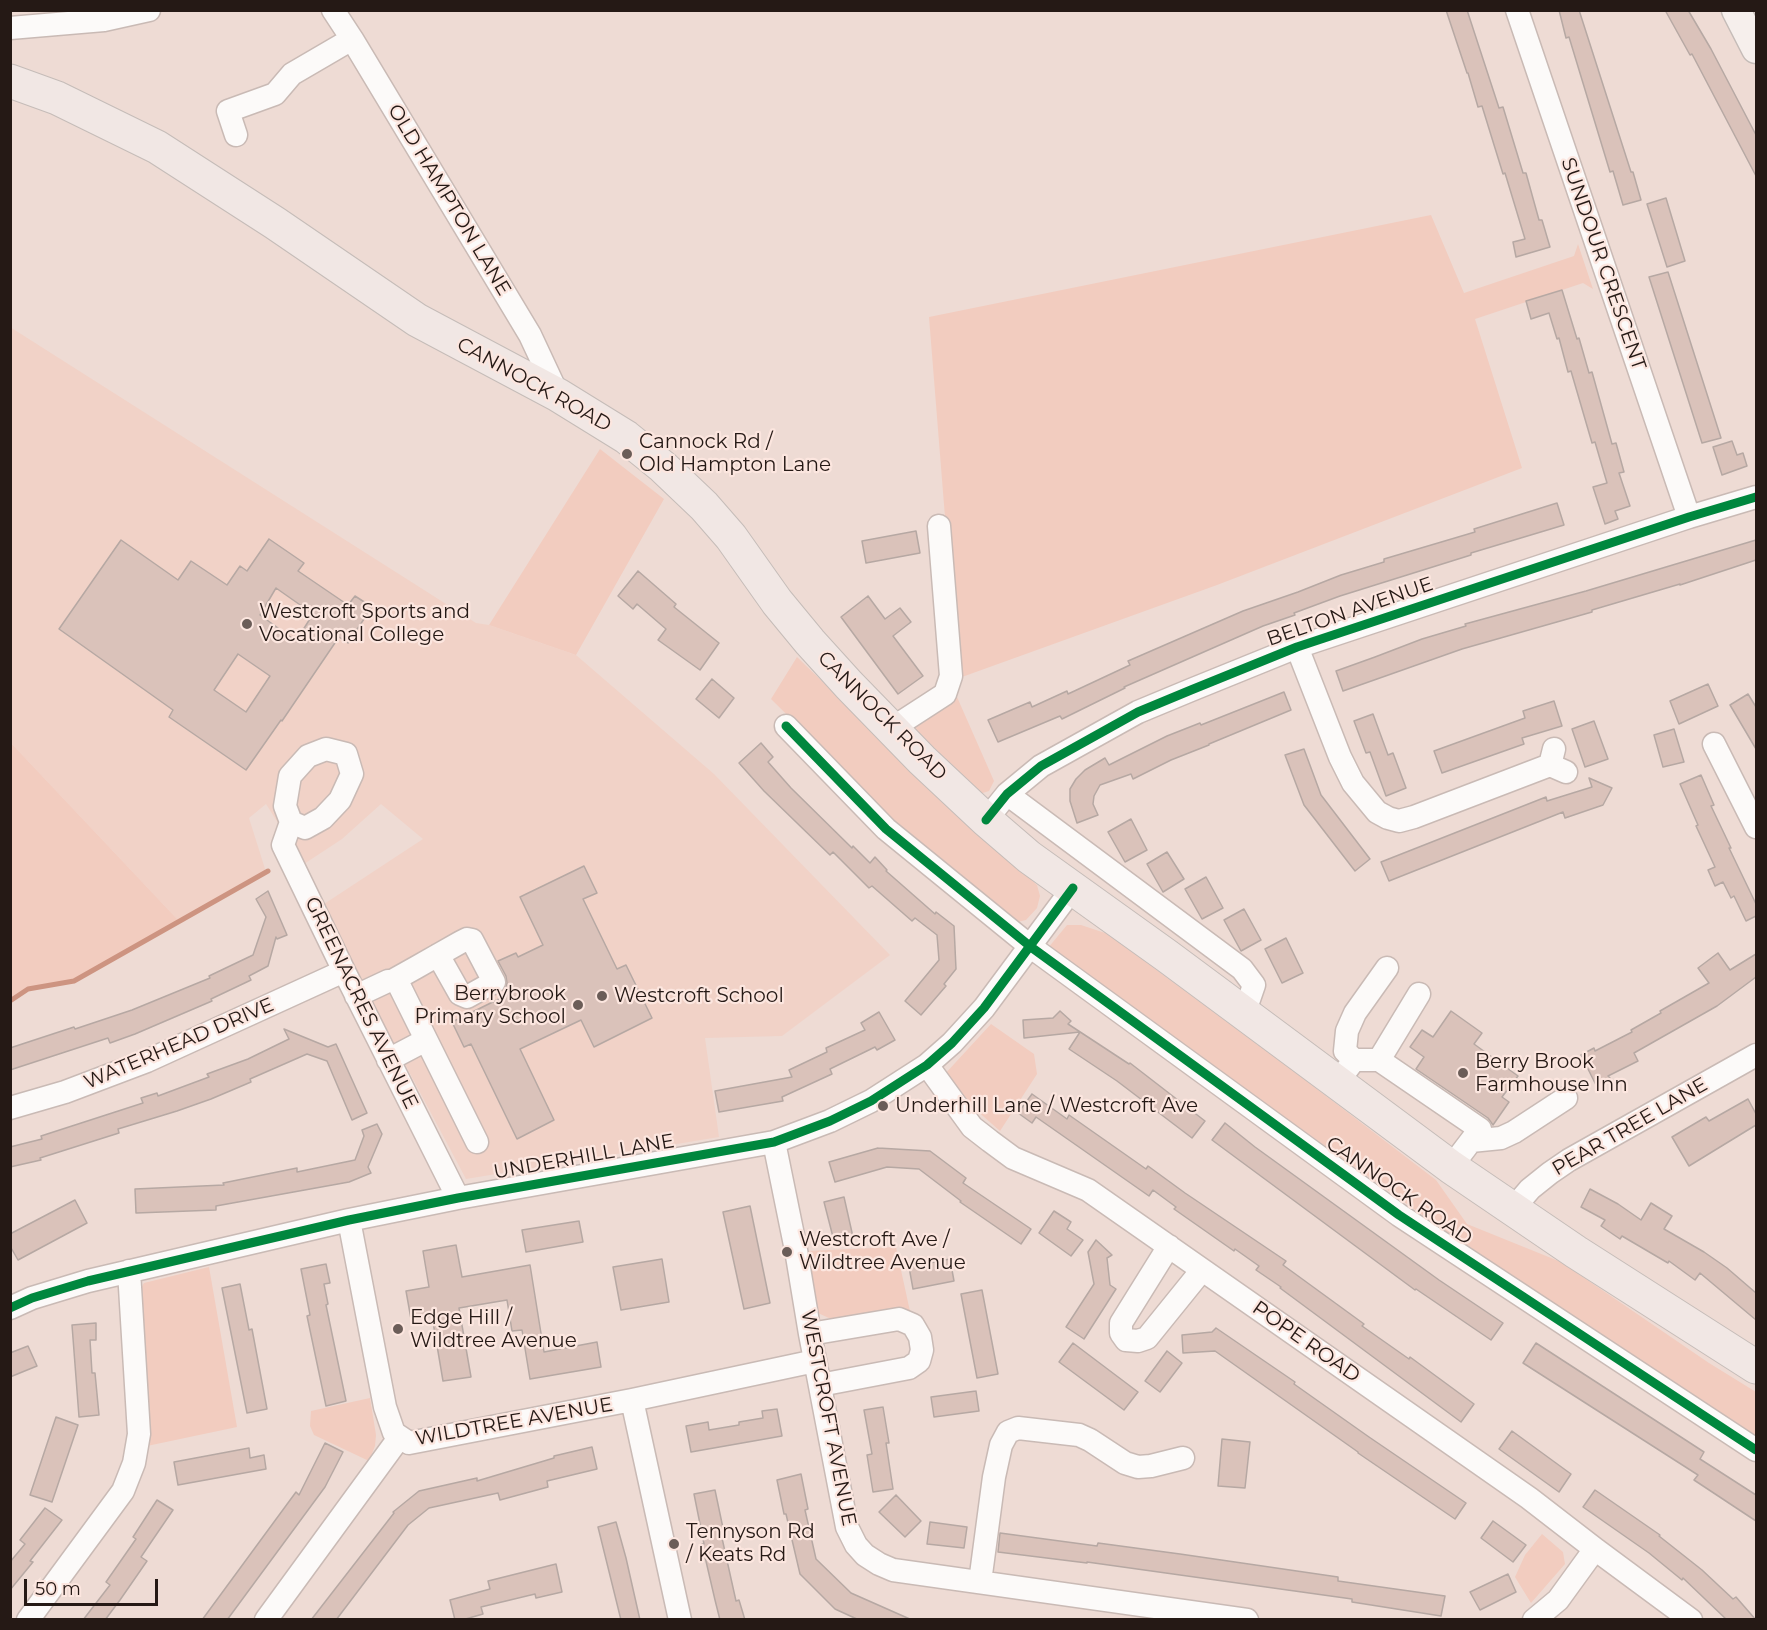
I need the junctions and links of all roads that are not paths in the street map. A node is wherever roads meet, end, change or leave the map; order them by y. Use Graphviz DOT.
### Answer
graph roads {
  1 [pos="149,10"];
  2 [pos="333,10"];
  3 [pos="1517,10"];
  4 [pos="1736,10"];
  5 [pos="103,15"];
  6 [pos="10,28"];
  7 [pos="352,39"];
  8 [pos="1756,49"];
  9 [pos="10,81"];
  10 [pos="236,135"];
  11 [pos="558,395"];
  12 [pos="1756,497"];
  13 [pos="1689,517"];
  14 [pos="939,526"];
  15 [pos="1297,647"];
  16 [pos="786,726"];
  17 [pos="891,729"];
  18 [pos="1714,744"];
  19 [pos="1557,762"];
  20 [pos="1007,794"];
  21 [pos="288,814"];
  22 [pos="986,820"];
  23 [pos="1756,827"];
  24 [pos="1073,888"];
  25 [pos="1031,946"];
  26 [pos="438,955"];
  27 [pos="1387,968"];
  28 [pos="344,971"];
  29 [pos="392,981"];
  30 [pos="1419,994"];
  31 [pos="356,996"];
  32 [pos="1244,1014"];
  33 [pos="426,1041"];
  34 [pos="1756,1055"];
  35 [pos="388,1060"];
  36 [pos="1379,1060"];
  37 [pos="927,1065"];
  38 [pos="1346,1071"];
  39 [pos="1566,1098"];
  40 [pos="10,1108"];
  41 [pos="1472,1140"];
  42 [pos="477,1142"];
  43 [pos="774,1142"];
  44 [pos="1451,1167"];
  45 [pos="458,1198"];
  46 [pos="1512,1210"];
  47 [pos="349,1221"];
  48 [pos="1169,1246"];
  49 [pos="1202,1270"];
  50 [pos="129,1271"];
  51 [pos="10,1308"];
  52 [pos="810,1334"];
  53 [pos="815,1361"];
  54 [pos="1756,1368"];
  55 [pos="820,1385"];
  56 [pos="632,1400"];
  57 [pos="399,1438"];
  58 [pos="1756,1450"];
  59 [pos="1183,1458"];
  60 [pos="1595,1549"];
  61 [pos="980,1582"];
  62 [pos="28,1620"];
  63 [pos="266,1620"];
  64 [pos="680,1620"];
  65 [pos="1247,1620"];
  66 [pos="1534,1620"];
  67 [pos="1691,1620"];
  1 -- 5 [label="street"];
  2 -- 7 [label="street, OLD HAMPTON LANE"];
  3 -- 13 [label="street, SUNDOUR CRESCENT"];
  4 -- 8 [label="main road"];
  5 -- 6 [label="street"];
  7 -- 10 [label="street"];
  7 -- 11 [label="street, OLD HAMPTON LANE"];
  9 -- 11 [label="highway, CANNOCK ROAD"];
  11 -- 17 [label="highway, CANNOCK ROAD"];
  12 -- 13 [label="street, BELTON AVENUE"];
  13 -- 15 [label="street, BELTON AVENUE"];
  14 -- 17 [label="street"];
  15 -- 19 [label="street"];
  15 -- 20 [label="street, BELTON AVENUE"];
  16 -- 25 [label="street, CANNOCK ROAD"];
  17 -- 22 [label="highway, CANNOCK ROAD"];
  18 -- 23 [label="street"];
  20 -- 22 [label="street, BELTON AVENUE"];
  20 -- 32 [label="street"];
  21 -- 28 [label="street, GREENACRES AVENUE"];
  22 -- 24 [label="highway, CANNOCK ROAD"];
  24 -- 25 [label="street, UNDERHILL LANE"];
  24 -- 32 [label="highway, CANNOCK ROAD"];
  25 -- 37 [label="street, UNDERHILL LANE"];
  25 -- 58 [label="street, CANNOCK ROAD"];
  26 -- 29 [label="street"];
  27 -- 38 [label="street"];
  28 -- 31 [label="street, GREENACRES AVENUE"];
  28 -- 40 [label="street, WATERHEAD DRIVE"];
  29 -- 31 [label="street"];
  29 -- 33 [label="street"];
  30 -- 36 [label="street"];
  31 -- 35 [label="street, GREENACRES AVENUE"];
  32 -- 38 [label="highway, CANNOCK ROAD"];
  33 -- 35 [label="street"];
  33 -- 42 [label="street"];
  34 -- 46 [label="street, PEAR TREE LANE"];
  35 -- 45 [label="street, GREENACRES AVENUE"];
  36 -- 38 [label="street"];
  36 -- 41 [label="street"];
  37 -- 43 [label="street, UNDERHILL LANE"];
  37 -- 48 [label="street, POPE ROAD"];
  38 -- 44 [label="highway, CANNOCK ROAD"];
  39 -- 41 [label="street"];
  41 -- 44 [label="street"];
  43 -- 45 [label="street, UNDERHILL LANE"];
  43 -- 52 [label="street, WESTCROFT AVENUE"];
  44 -- 46 [label="highway, CANNOCK ROAD"];
  45 -- 47 [label="street, UNDERHILL LANE"];
  46 -- 54 [label="highway, CANNOCK ROAD"];
  47 -- 50 [label="street, UNDERHILL LANE"];
  47 -- 57 [label="street"];
  48 -- 49 [label="street, POPE ROAD"];
  48 -- 49 [label="street"];
  49 -- 60 [label="street, POPE ROAD"];
  50 -- 51 [label="street, UNDERHILL LANE"];
  50 -- 62 [label="street"];
  52 -- 53 [label="street, WESTCROFT AVENUE"];
  52 -- 55 [label="street"];
  53 -- 55 [label="street, WESTCROFT AVENUE"];
  53 -- 56 [label="street, WILDTREE AVENUE"];
  55 -- 61 [label="street, WESTCROFT AVENUE"];
  56 -- 57 [label="street, WILDTREE AVENUE"];
  56 -- 64 [label="street"];
  57 -- 63 [label="street, WILDTREE AVENUE"];
  59 -- 61 [label="street"];
  60 -- 66 [label="street"];
  60 -- 67 [label="street, POPE ROAD"];
  61 -- 65 [label="street, WESTCROFT AVENUE"];
}
